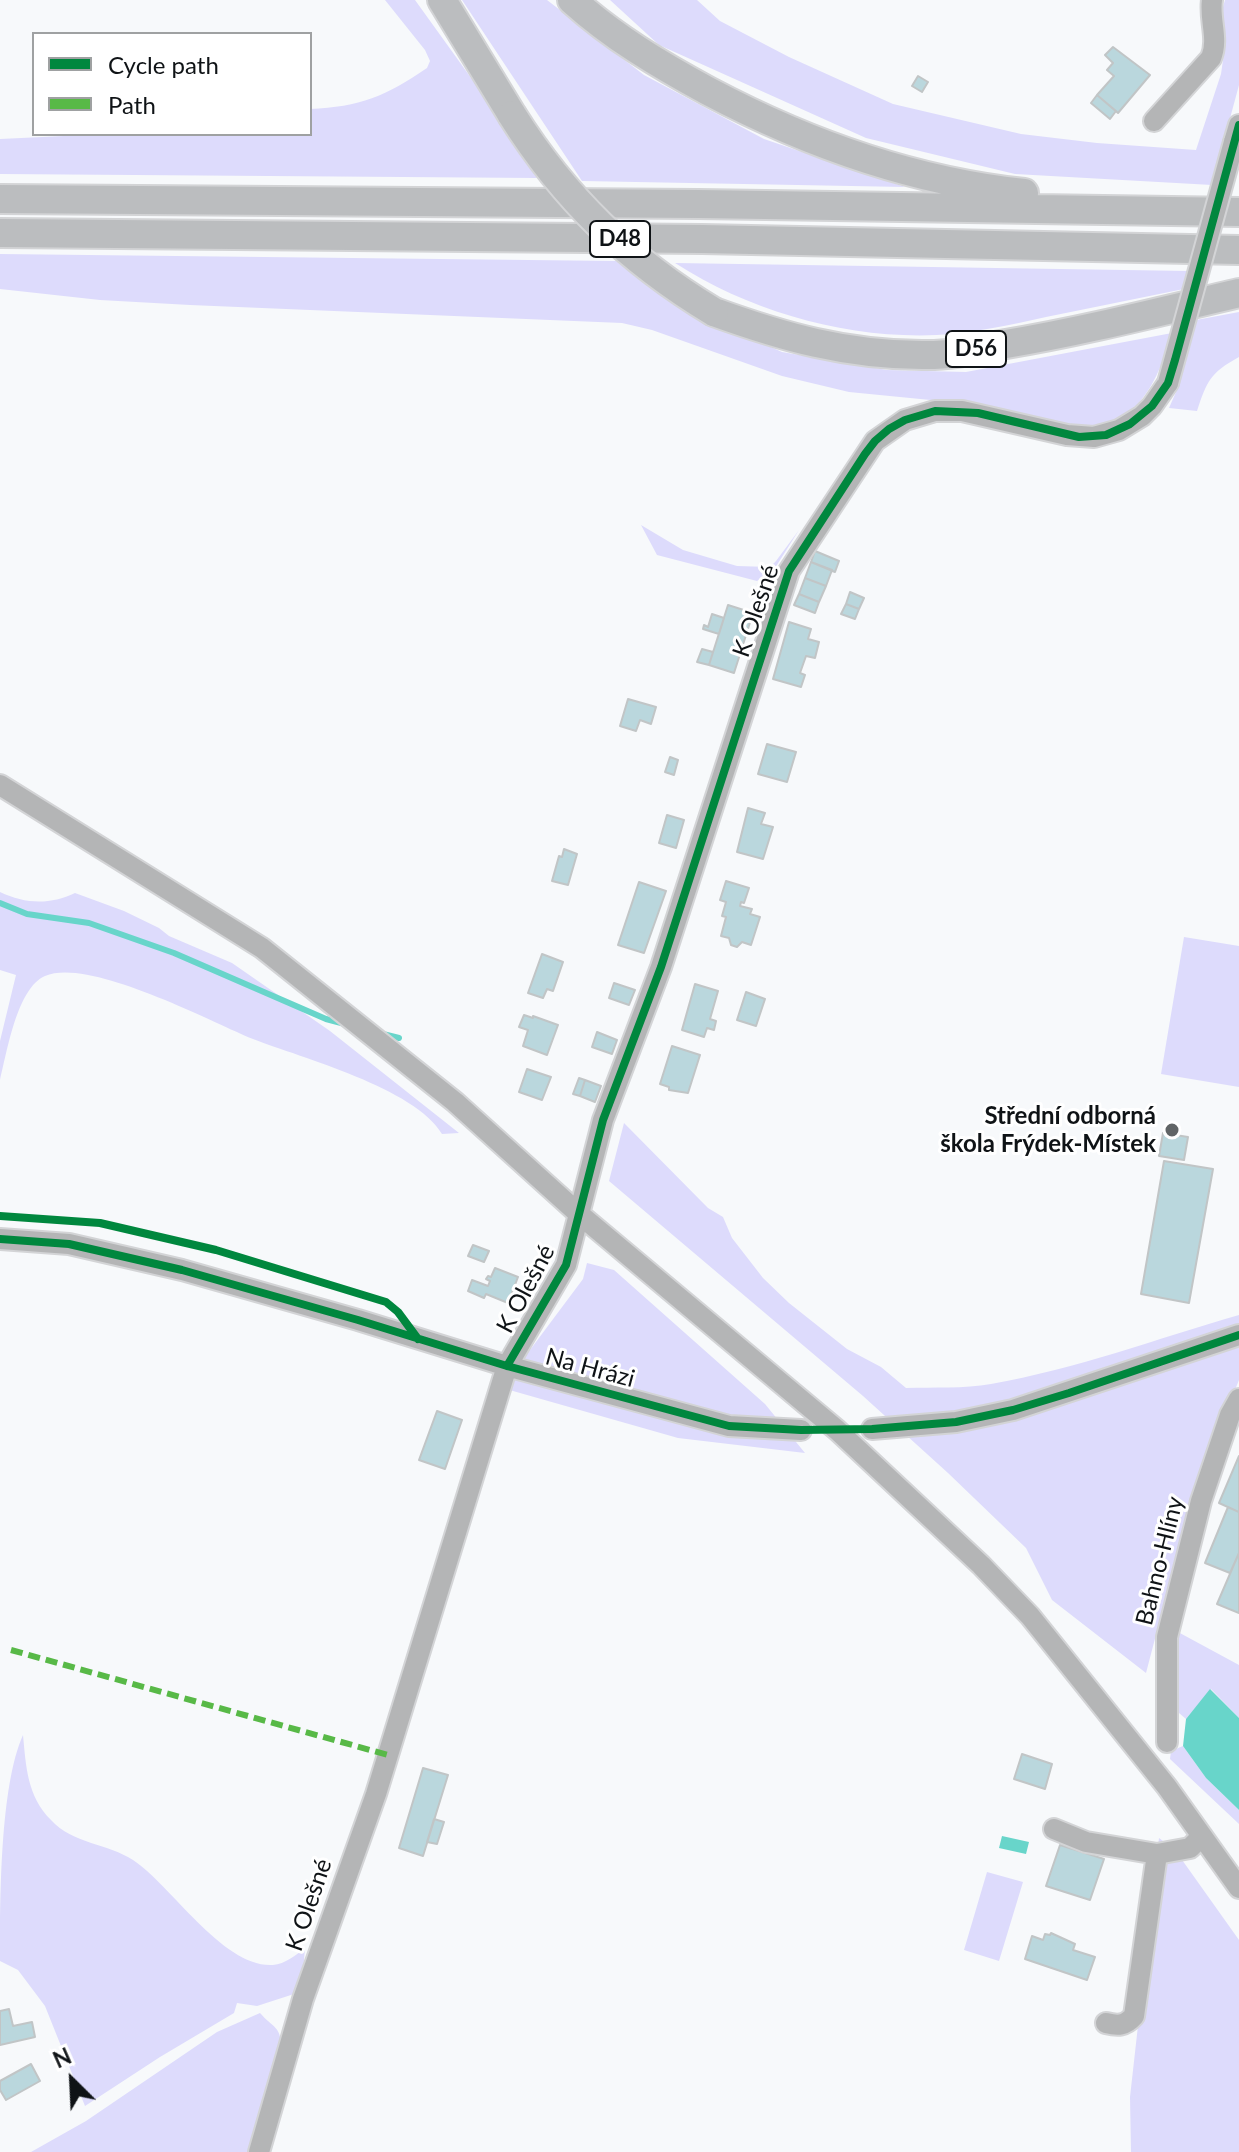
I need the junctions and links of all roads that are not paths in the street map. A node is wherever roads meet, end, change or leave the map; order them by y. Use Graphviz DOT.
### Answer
graph roads {
  1 [pos="442,0"];
  2 [pos="572,0"];
  3 [pos="1212,0"];
  4 [pos="1154,121"];
  5 [pos="1237,134"];
  6 [pos="0,199"];
  7 [pos="1201,212"];
  8 [pos="1239,212"];
  9 [pos="0,233"];
  10 [pos="1239,250"];
  11 [pos="1239,293"];
  12 [pos="0,785"];
  13 [pos="579,1214"];
  14 [pos="0,1239"];
  15 [pos="1239,1335"];
  16 [pos="507,1366"];
  17 [pos="1239,1399"];
  18 [pos="872,1429"];
  19 [pos="801,1430"];
  20 [pos="1167,1742"];
  21 [pos="1054,1829"];
  22 [pos="1202,1836"];
  23 [pos="1157,1854"];
  24 [pos="1239,1888"];
  25 [pos="1106,2023"];
  26 [pos="259,2152"];
  1 -- 11 [label="highway, D56, bridge"];
  2 -- 7 [label="highway"];
  3 -- 4 [label="street"];
  5 -- 13 [label="street, K Olešné, bridge"];
  6 -- 7 [label="highway, D48"];
  7 -- 8 [label="highway, D48"];
  9 -- 10 [label="highway, D48"];
  12 -- 13 [label="street"];
  13 -- 16 [label="street, K Olešné"];
  13 -- 22 [label="street"];
  14 -- 16 [label="street, Na Hrázi"];
  15 -- 18 [label="street"];
  16 -- 19 [label="street, Na Hrázi"];
  16 -- 26 [label="street, K Olešné"];
  17 -- 20 [label="street, Bahno-Hlíny"];
  21 -- 23 [label="street"];
  22 -- 23 [label="street"];
  22 -- 24 [label="street"];
  23 -- 25 [label="street"];
}
